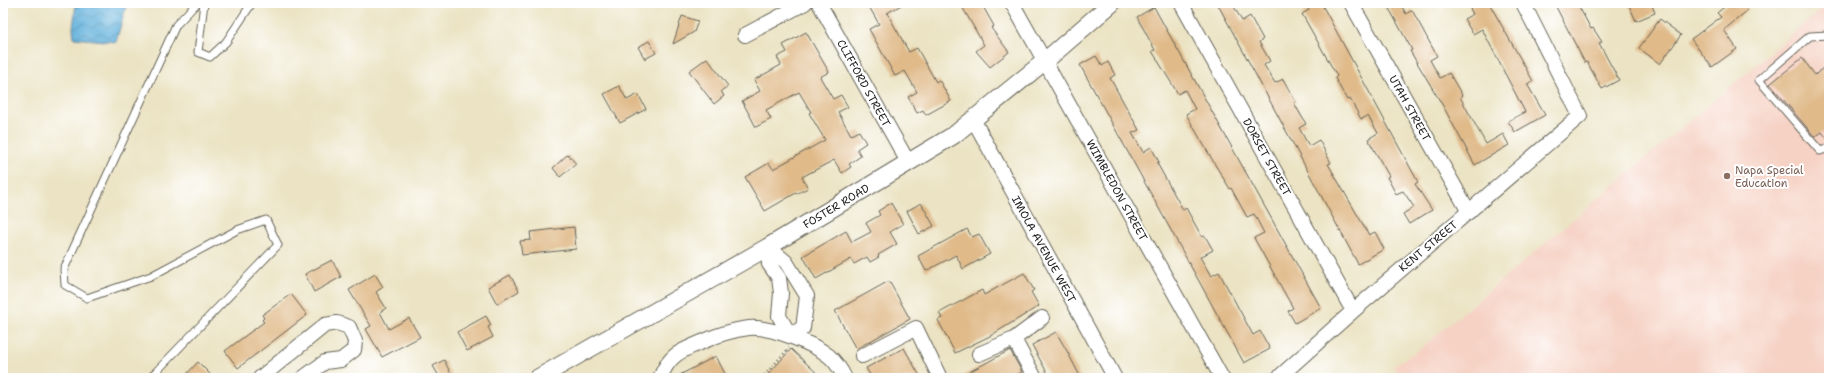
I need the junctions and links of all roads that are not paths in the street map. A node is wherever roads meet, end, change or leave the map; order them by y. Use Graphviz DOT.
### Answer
graph roads {
  1 [pos="197,3"];
  2 [pos="204,3"];
  3 [pos="252,3"];
  4 [pos="805,3"];
  5 [pos="819,3"];
  6 [pos="1012,3"];
  7 [pos="1112,3"];
  8 [pos="1181,3"];
  9 [pos="1352,3"];
  10 [pos="1523,3"];
  11 [pos="745,35"];
  12 [pos="1829,35"];
  13 [pos="1045,61"];
  14 [pos="973,119"];
  15 [pos="1829,148"];
  16 [pos="908,162"];
  17 [pos="1469,212"];
  18 [pos="768,247"];
  19 [pos="1353,311"];
  20 [pos="1042,318"];
  21 [pos="794,337"];
  22 [pos="1014,339"];
  23 [pos="979,354"];
  24 [pos="862,356"];
  25 [pos="150,378"];
  26 [pos="260,378"];
  27 [pos="303,378"];
  28 [pos="538,378"];
  29 [pos="660,378"];
  30 [pos="846,378"];
  31 [pos="940,378"];
  32 [pos="1035,378"];
  33 [pos="1115,378"];
  34 [pos="1222,378"];
  35 [pos="1278,378"];
  1 -- 25 [label="lane"];
  2 -- 3 [label="lane"];
  4 -- 11 [label="street"];
  5 -- 16 [label="street, CLIFFORD STREET"];
  6 -- 13 [label="street, WIMBLEDON STREET"];
  7 -- 13 [label="street, FOSTER ROAD"];
  8 -- 19 [label="street, DORSET STREET"];
  9 -- 17 [label="street, UTAH STREET"];
  10 -- 17 [label="street, KENT STREET"];
  12 -- 15 [label="lane"];
  13 -- 14 [label="street, FOSTER ROAD"];
  13 -- 34 [label="street, WIMBLEDON STREET"];
  14 -- 16 [label="street, FOSTER ROAD"];
  14 -- 33 [label="street, IMOLA AVENUE WEST"];
  16 -- 18 [label="street, FOSTER ROAD"];
  17 -- 19 [label="street, KENT STREET"];
  18 -- 21 [label="street"];
  18 -- 21 [label="street"];
  18 -- 28 [label="street, FOSTER ROAD"];
  19 -- 35 [label="street, KENT STREET"];
  20 -- 22 [label="street"];
  21 -- 29 [label="street"];
  21 -- 30 [label="street"];
  22 -- 23 [label="street"];
  22 -- 32 [label="street"];
  24 -- 31 [label="street"];
  26 -- 27 [label="street"];
}
